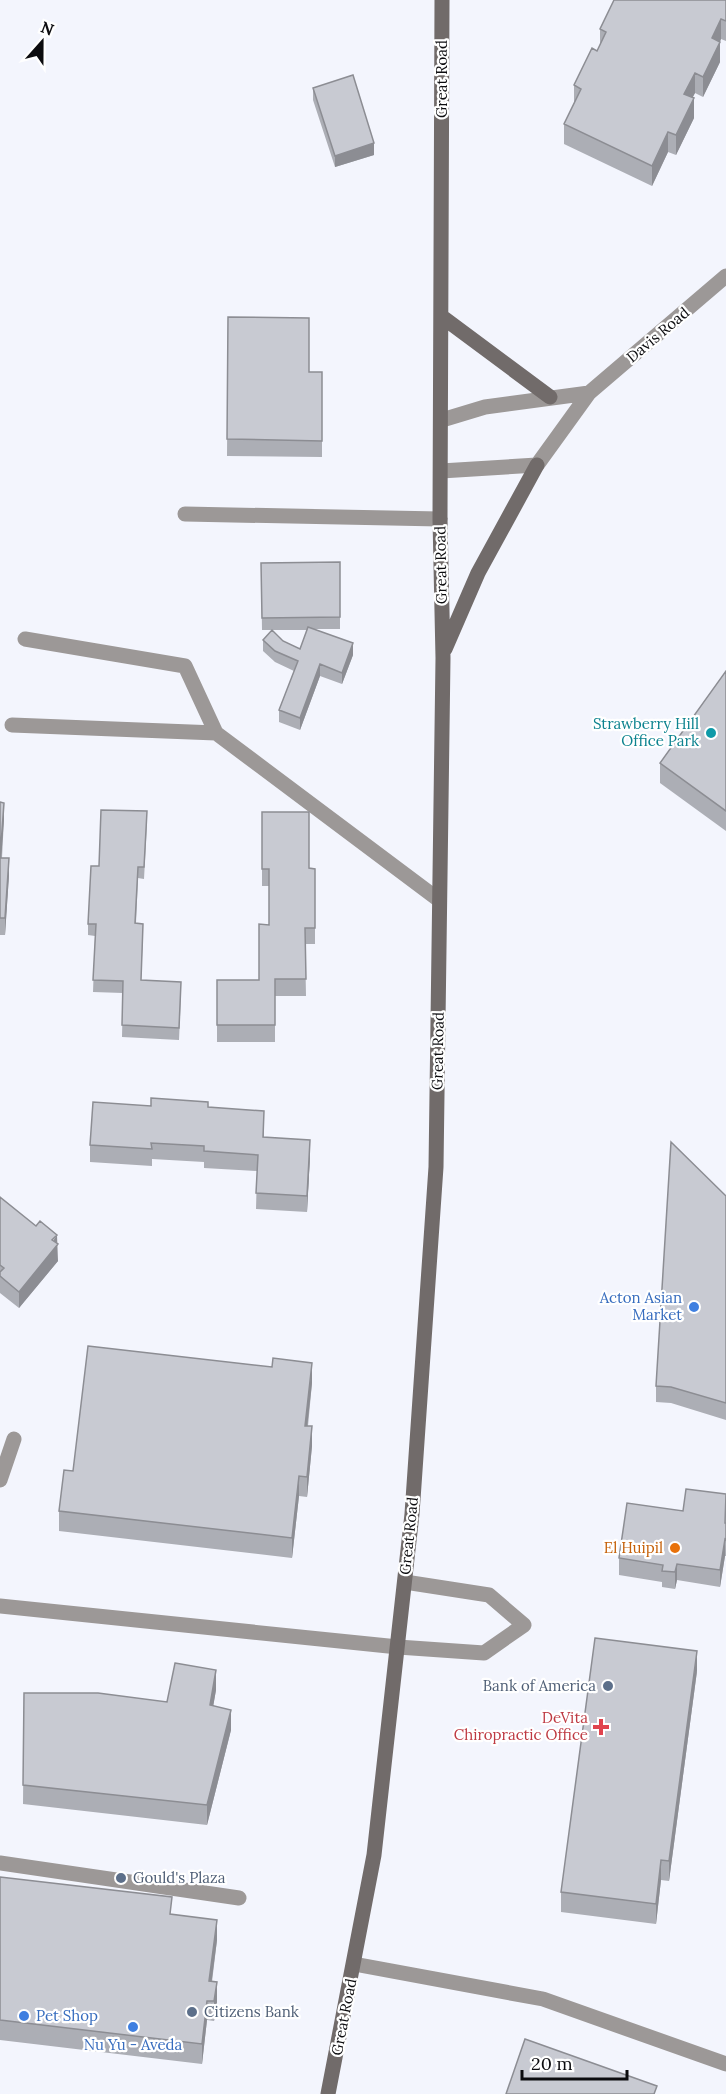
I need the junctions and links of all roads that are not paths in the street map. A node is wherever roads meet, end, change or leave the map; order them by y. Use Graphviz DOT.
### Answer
graph roads {
  1 [pos="442,0"];
  2 [pos="726,276"];
  3 [pos="441,316"];
  4 [pos="589,393"];
  5 [pos="550,397"];
  6 [pos="442,420"];
  7 [pos="537,465"];
  8 [pos="441,471"];
  9 [pos="185,514"];
  10 [pos="440,519"];
  11 [pos="25,639"];
  12 [pos="442,654"];
  13 [pos="12,725"];
  14 [pos="216,733"];
  15 [pos="440,900"];
  16 [pos="14,1439"];
  17 [pos="0,1480"];
  18 [pos="405,1582"];
  19 [pos="0,1606"];
  20 [pos="398,1647"];
  21 [pos="0,1863"];
  22 [pos="239,1898"];
  23 [pos="354,1964"];
  24 [pos="726,2064"];
  25 [pos="328,2094"];
  1 -- 3 [label="main road, Great Road"];
  2 -- 4 [label="street, Davis Road"];
  3 -- 5 [label="main road"];
  3 -- 6 [label="main road, Great Road"];
  4 -- 5 [label="street"];
  4 -- 7 [label="street, Davis Road"];
  5 -- 6 [label="street"];
  6 -- 8 [label="main road, Great Road"];
  7 -- 8 [label="street"];
  7 -- 12 [label="main road"];
  8 -- 10 [label="main road, Great Road"];
  9 -- 10 [label="street"];
  10 -- 12 [label="main road, Great Road"];
  11 -- 14 [label="street"];
  12 -- 15 [label="main road, Great Road"];
  13 -- 14 [label="street"];
  14 -- 15 [label="street"];
  15 -- 18 [label="main road, Great Road"];
  16 -- 17 [label="street"];
  18 -- 20 [label="main road, Great Road"];
  18 -- 20 [label="street"];
  19 -- 20 [label="street"];
  20 -- 23 [label="main road, Great Road"];
  21 -- 22 [label="street"];
  23 -- 24 [label="street"];
  23 -- 25 [label="main road, Great Road"];
}
